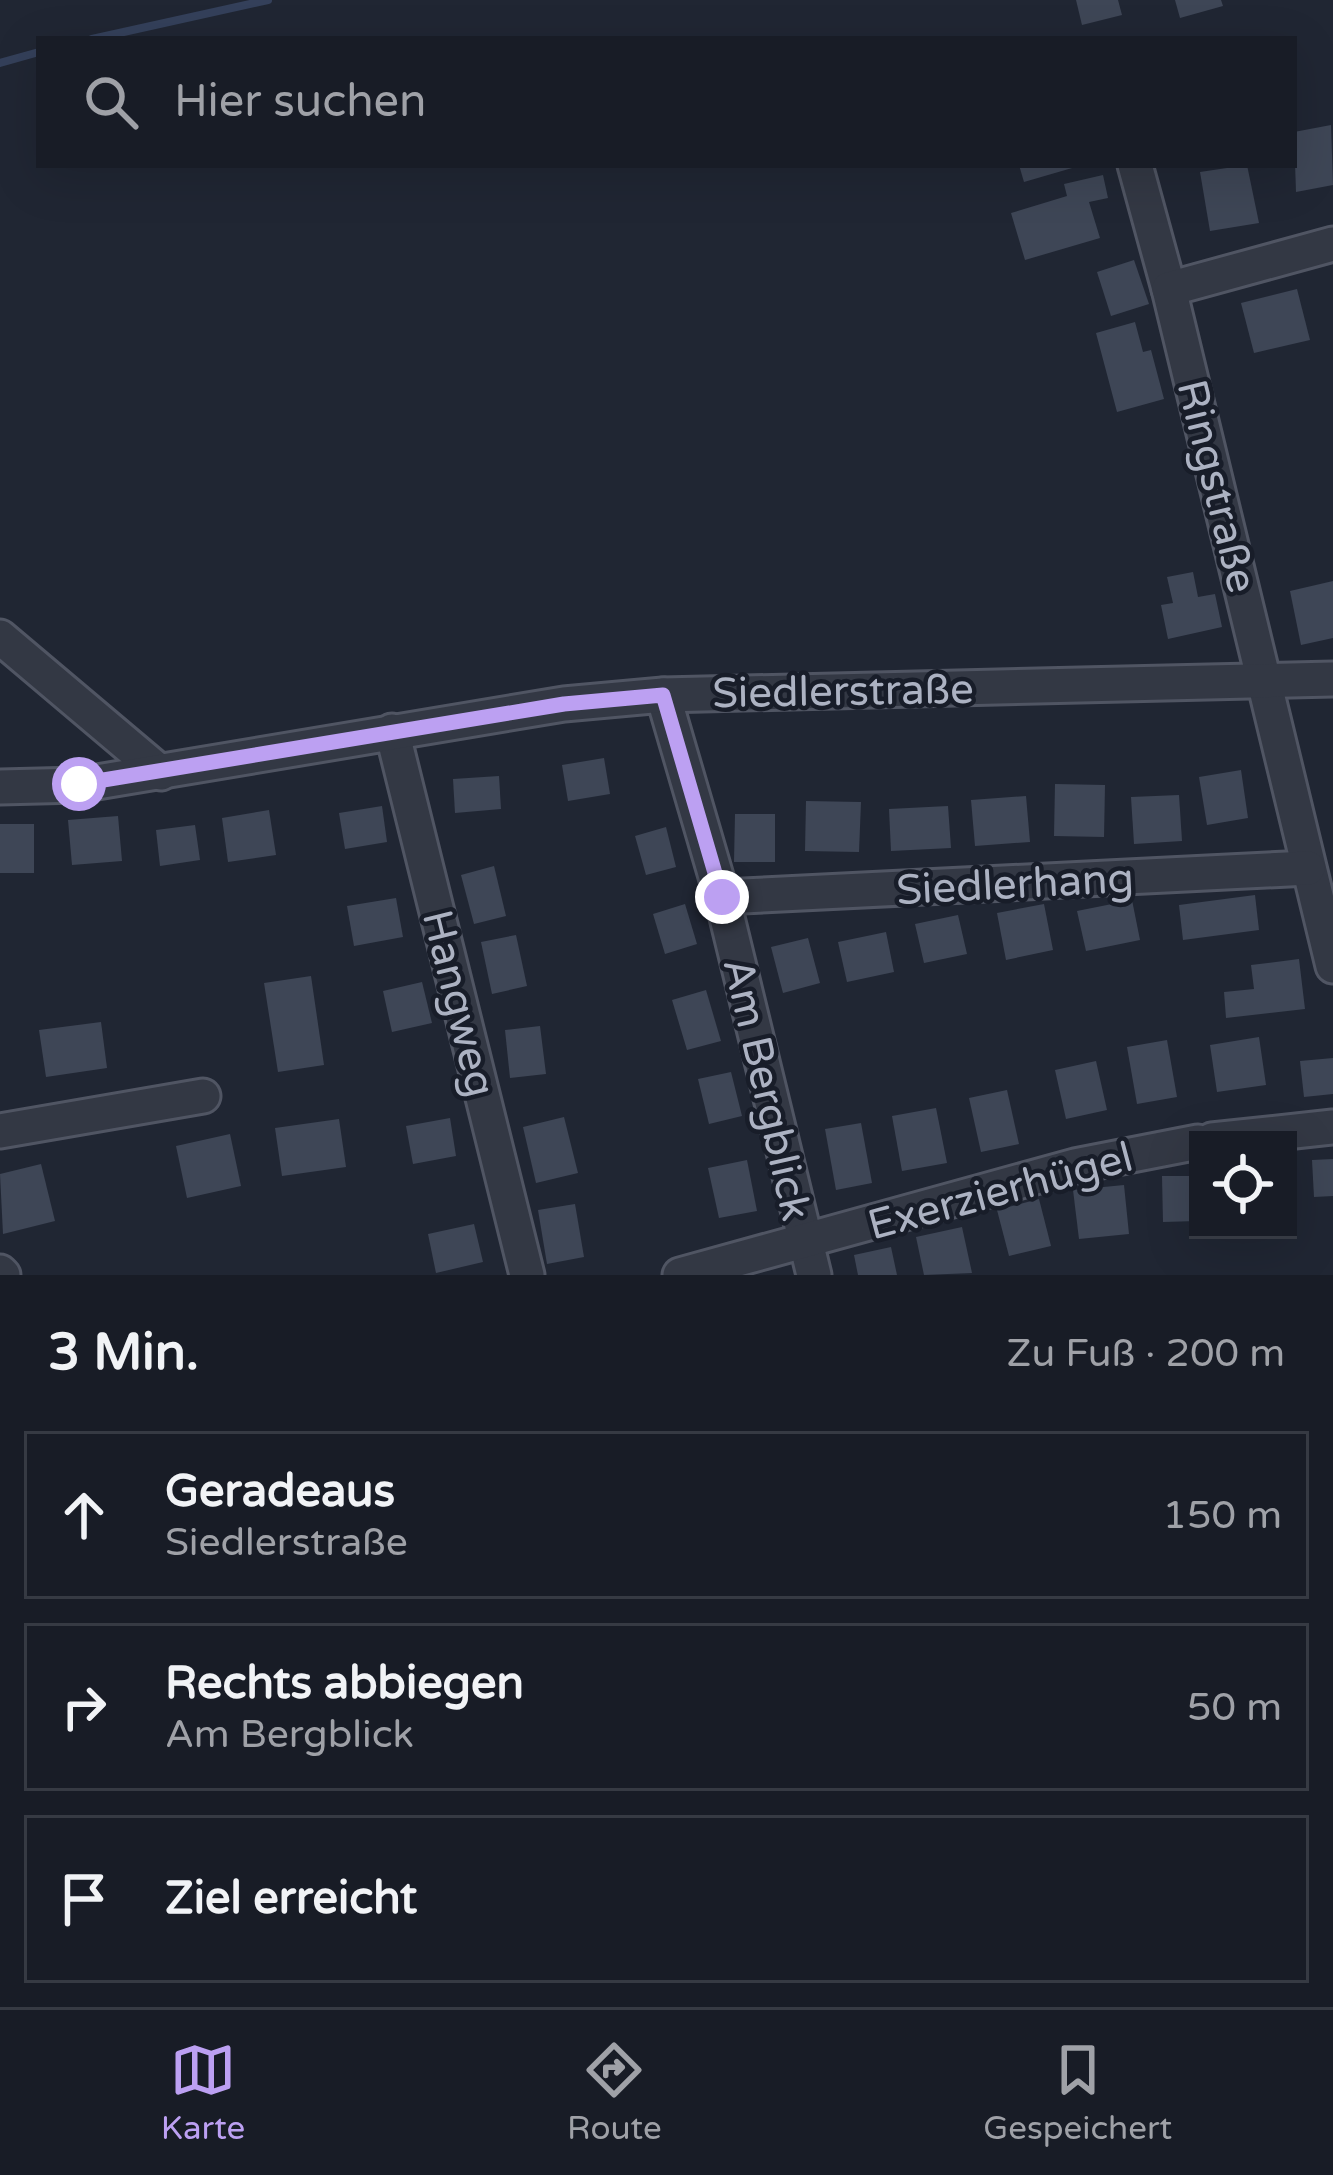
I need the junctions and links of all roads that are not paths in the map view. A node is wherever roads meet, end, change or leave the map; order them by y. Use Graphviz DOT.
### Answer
graph roads {
  1 [pos="1136,168"];
  2 [pos="1333,244"];
  3 [pos="1168,289"];
  4 [pos="0,638"];
  5 [pos="1333,679"];
  6 [pos="1267,683"];
  7 [pos="663,695"];
  8 [pos="392,731"];
  9 [pos="161,773"];
  10 [pos="0,787"];
  11 [pos="1308,868"];
  12 [pos="722,897"];
  13 [pos="1333,966"];
  14 [pos="203,1096"];
  15 [pos="1333,1127"];
  16 [pos="0,1131"];
  17 [pos="1296,1131"];
  18 [pos="1189,1144"];
  19 [pos="804,1242"];
  20 [pos="527,1275"];
  21 [pos="680,1275"];
  22 [pos="814,1275"];
  1 -- 3 [label="street, Ringstraße"];
  2 -- 3 [label="street"];
  3 -- 6 [label="street, Ringstraße"];
  4 -- 9 [label="street"];
  5 -- 6 [label="street, Siedlerstraße"];
  6 -- 7 [label="street, Siedlerstraße"];
  6 -- 11 [label="street, Ringstraße"];
  7 -- 8 [label="street, Siedlerstraße"];
  7 -- 12 [label="street, Am Bergblick"];
  8 -- 9 [label="street, Siedlerstraße"];
  8 -- 20 [label="street, Hangweg"];
  9 -- 10 [label="street, Siedlerstraße"];
  11 -- 12 [label="street, Siedlerhang"];
  11 -- 13 [label="street, Ringstraße"];
  12 -- 19 [label="street, Am Bergblick"];
  14 -- 16 [label="street"];
  15 -- 17 [label="street"];
  18 -- 19 [label="street, Exerzierhügel"];
  19 -- 21 [label="street, Exerzierhügel"];
  19 -- 22 [label="street, Am Bergblick"];
}
